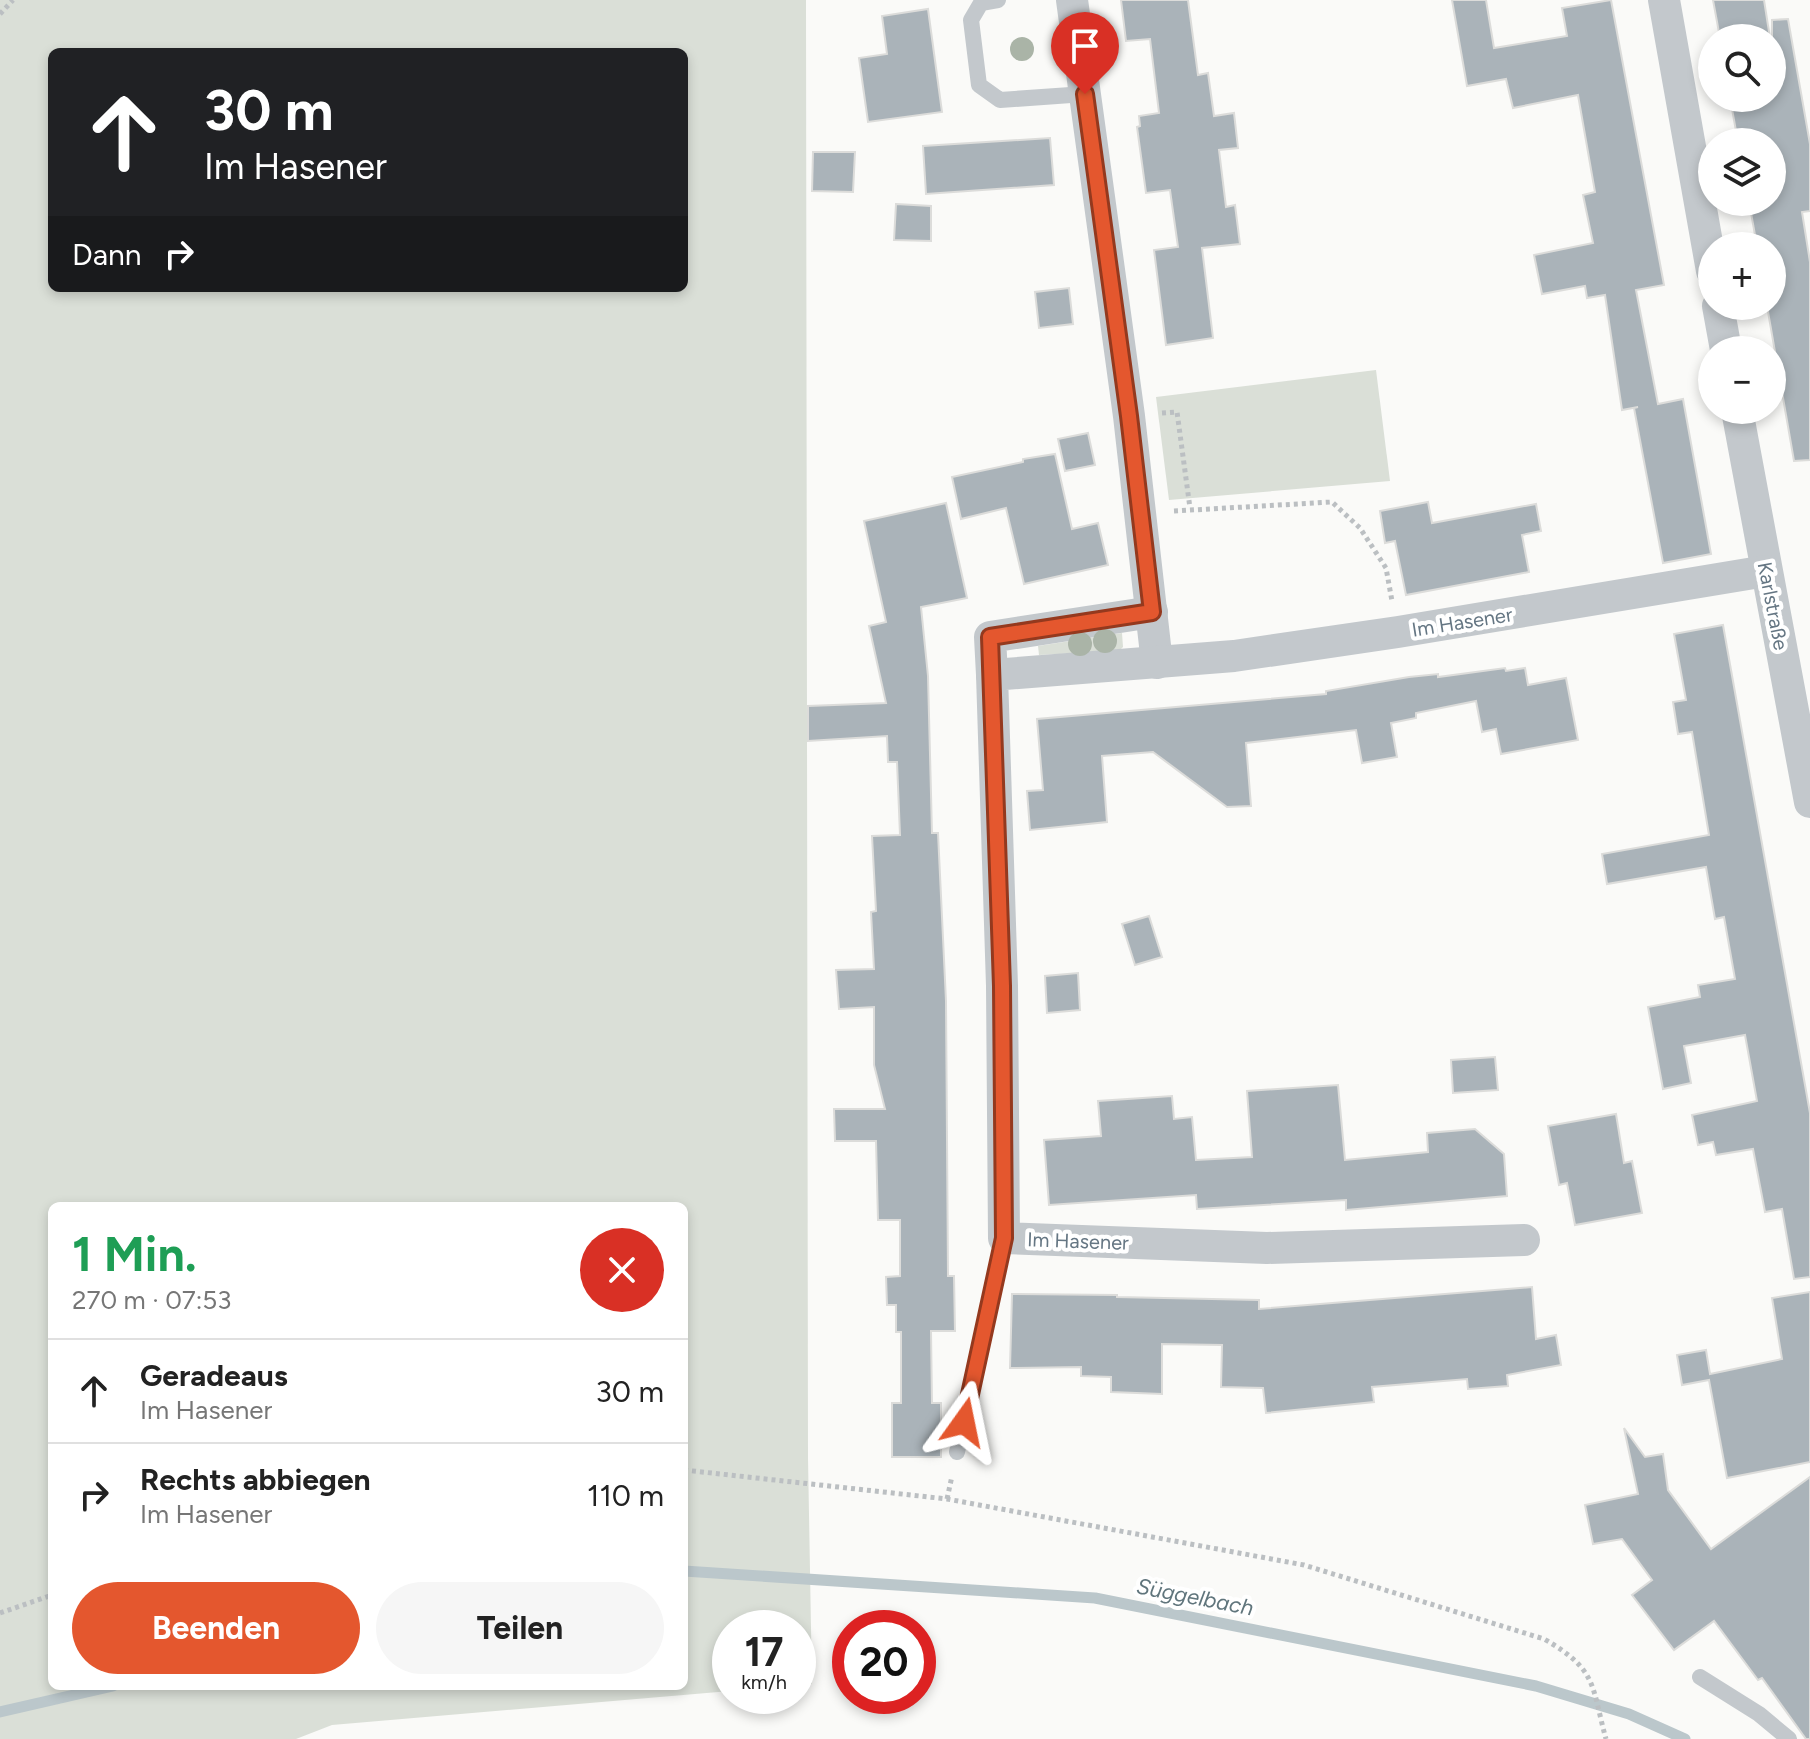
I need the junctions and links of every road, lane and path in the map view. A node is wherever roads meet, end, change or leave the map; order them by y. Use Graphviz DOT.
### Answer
graph roads {
  1 [pos="13,0"];
  2 [pos="998,0"];
  3 [pos="1072,0"];
  4 [pos="1664,0"];
  5 [pos="0,14"];
  6 [pos="1085,94"];
  7 [pos="1705,232"];
  8 [pos="1129,416"];
  9 [pos="1740,424"];
  10 [pos="1190,508"];
  11 [pos="1141,516"];
  12 [pos="1766,571"];
  13 [pos="1152,612"];
  14 [pos="1398,632"];
  15 [pos="1157,663"];
  16 [pos="992,675"];
  17 [pos="1809,785"];
  18 [pos="1004,1238"];
  19 [pos="1524,1240"];
  20 [pos="957,1452"];
  21 [pos="688,1470"];
  22 [pos="48,1596"];
  23 [pos="0,1613"];
  24 [pos="1700,1677"];
  25 [pos="1606,1739"];
  26 [pos="1789,1739"];
  1 -- 5 [label="path"];
  2 -- 6 [label="lane"];
  3 -- 6 [label="street"];
  4 -- 7 [label="street"];
  6 -- 8 [label="street"];
  8 -- 10 [label="path"];
  8 -- 11 [label="street"];
  9 -- 12 [label="street, Karlstraße"];
  10 -- 11 [label="path"];
  10 -- 14 [label="path"];
  11 -- 13 [label="street"];
  12 -- 14 [label="street, Im Hasener"];
  12 -- 17 [label="street, Karlstraße"];
  13 -- 15 [label="street"];
  13 -- 16 [label="street, Im Hasener"];
  14 -- 15 [label="street, Im Hasener"];
  15 -- 16 [label="street, Im Hasener"];
  16 -- 18 [label="street, Im Hasener"];
  18 -- 19 [label="street, Im Hasener"];
  18 -- 20 [label="lane"];
  21 -- 25 [label="path"];
  22 -- 23 [label="path"];
  24 -- 26 [label="lane"];
}
